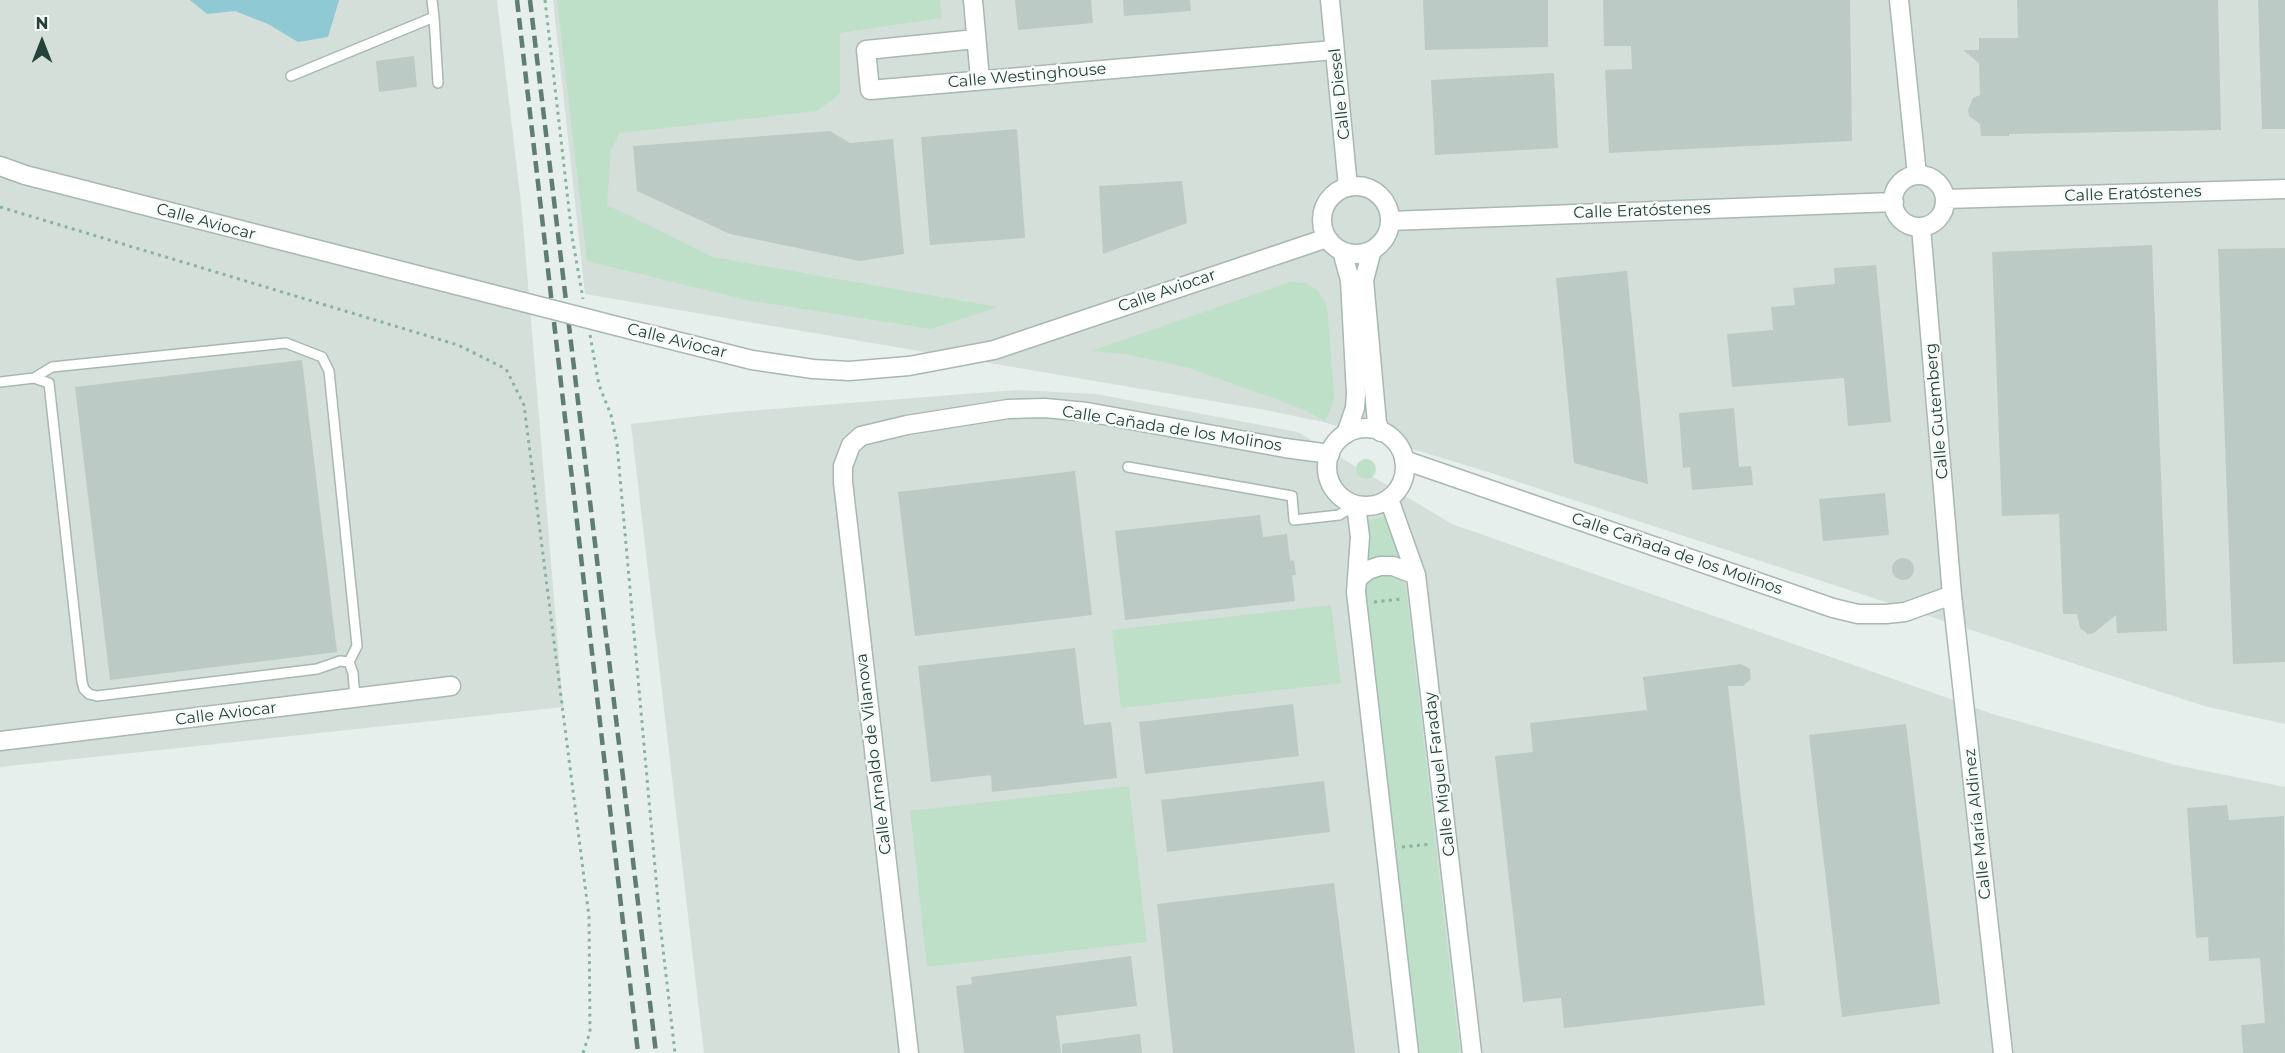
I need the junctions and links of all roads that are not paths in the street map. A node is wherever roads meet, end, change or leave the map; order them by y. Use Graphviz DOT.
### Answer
graph roads {
  1 [pos="432,0"];
  2 [pos="973,0"];
  3 [pos="1330,0"];
  4 [pos="1899,0"];
  5 [pos="434,17"];
  6 [pos="976,39"];
  7 [pos="1334,50"];
  8 [pos="291,76"];
  9 [pos="980,79"];
  10 [pos="438,83"];
  11 [pos="0,166"];
  12 [pos="0,175"];
  13 [pos="1917,175"];
  14 [pos="25,176"];
  15 [pos="1348,187"];
  16 [pos="2285,189"];
  17 [pos="1945,199"];
  18 [pos="1894,202"];
  19 [pos="1390,221"];
  20 [pos="1921,227"];
  21 [pos="1327,238"];
  22 [pos="1371,250"];
  23 [pos="1341,251"];
  24 [pos="34,378"];
  25 [pos="0,382"];
  26 [pos="1381,432"];
  27 [pos="1346,434"];
  28 [pos="1329,454"];
  29 [pos="846,455"];
  30 [pos="1404,460"];
  31 [pos="1128,467"];
  32 [pos="1389,499"];
  33 [pos="1356,505"];
  34 [pos="1416,575"];
  35 [pos="1357,579"];
  36 [pos="1952,595"];
  37 [pos="349,662"];
  38 [pos="451,686"];
  39 [pos="355,698"];
  40 [pos="0,741"];
  41 [pos="909,1053"];
  42 [pos="1409,1053"];
  43 [pos="1472,1053"];
  44 [pos="2003,1053"];
  1 -- 5 [label="lane"];
  2 -- 6 [label="street"];
  3 -- 7 [label="street, Calle Diesel"];
  4 -- 13 [label="street"];
  5 -- 8 [label="lane"];
  5 -- 10 [label="lane"];
  6 -- 9 [label="street"];
  6 -- 9 [label="street, Calle Westinghouse"];
  7 -- 9 [label="street, Calle Westinghouse"];
  7 -- 15 [label="street, Calle Diesel"];
  11 -- 14 [label="street"];
  12 -- 14 [label="street"];
  13 -- 17 [label="street"];
  13 -- 18 [label="street"];
  14 -- 21 [label="street, Calle Aviocar, bridge"];
  15 -- 19 [label="street"];
  15 -- 21 [label="street"];
  16 -- 17 [label="street, Calle Eratóstenes"];
  17 -- 20 [label="street"];
  18 -- 19 [label="street, Calle Eratóstenes"];
  18 -- 20 [label="street"];
  19 -- 22 [label="street"];
  20 -- 36 [label="street, Calle Gutemberg"];
  21 -- 23 [label="street"];
  22 -- 23 [label="street"];
  22 -- 26 [label="street"];
  23 -- 27 [label="street"];
  24 -- 25 [label="lane"];
  24 -- 37 [label="lane"];
  24 -- 37 [label="lane"];
  26 -- 27 [label="street"];
  26 -- 30 [label="street"];
  27 -- 28 [label="street"];
  28 -- 29 [label="street, Calle Cañada de los Molinos"];
  28 -- 33 [label="street"];
  29 -- 41 [label="street, Calle Arnaldo de Vilanova"];
  30 -- 32 [label="street"];
  30 -- 36 [label="street, Calle Cañada de los Molinos"];
  31 -- 33 [label="lane"];
  32 -- 33 [label="street"];
  32 -- 34 [label="street, Calle Miguel Faraday"];
  33 -- 35 [label="street"];
  34 -- 35 [label="street"];
  34 -- 43 [label="street, Calle Miguel Faraday"];
  35 -- 42 [label="street"];
  36 -- 44 [label="street, Calle María Aldinez"];
  37 -- 39 [label="lane"];
  38 -- 39 [label="street, Calle Aviocar"];
  39 -- 40 [label="street, Calle Aviocar"];
}
